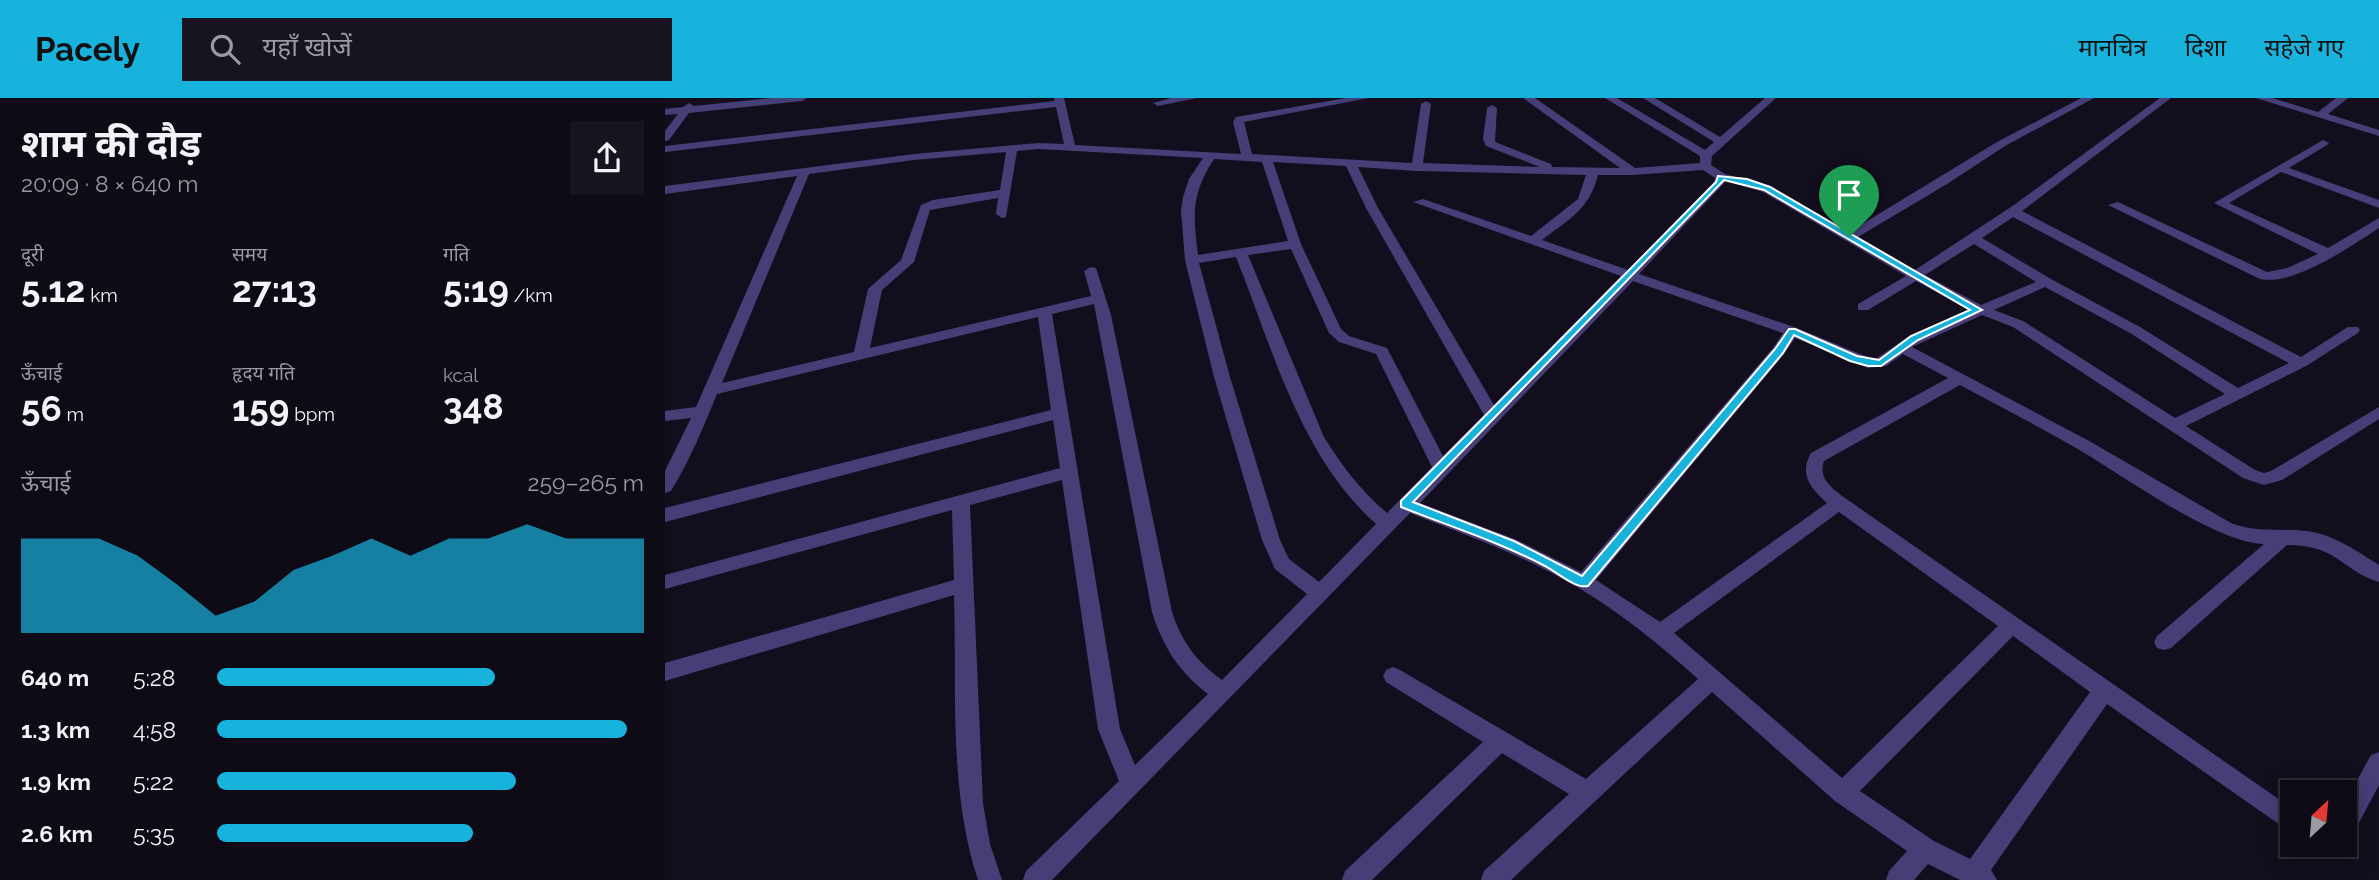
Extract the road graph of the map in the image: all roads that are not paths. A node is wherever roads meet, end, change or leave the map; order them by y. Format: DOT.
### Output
graph roads {
  1 [pos="696,98"];
  2 [pos="803,98"];
  3 [pos="1192,98"];
  4 [pos="1364,98"];
  5 [pos="1528,98"];
  6 [pos="1610,98"];
  7 [pos="1648,98"];
  8 [pos="1771,98"];
  9 [pos="2089,98"];
  10 [pos="2166,98"];
  11 [pos="2261,98"];
  12 [pos="2343,98"];
  13 [pos="1059,101"];
  14 [pos="1158,103"];
  15 [pos="1426,104"];
  16 [pos="1492,108"];
  17 [pos="687,110"];
  18 [pos="665,112"];
  19 [pos="2319,116"];
  20 [pos="2379,133"];
  21 [pos="665,138"];
  22 [pos="1721,142"];
  23 [pos="2323,144"];
  24 [pos="1070,146"];
  25 [pos="1012,148"];
  26 [pos="665,149"];
  27 [pos="1210,156"];
  28 [pos="1248,159"];
  29 [pos="1267,160"];
  30 [pos="1705,161"];
  31 [pos="1351,165"];
  32 [pos="1417,168"];
  33 [pos="2283,169"];
  34 [pos="805,170"];
  35 [pos="1561,170"];
  36 [pos="1593,171"];
  37 [pos="1633,172"];
  38 [pos="1721,177"];
  39 [pos="665,190"];
  40 [pos="1005,193"];
  41 [pos="1419,202"];
  42 [pos="2379,204"];
  43 [pos="2114,205"];
  44 [pos="2012,211"];
  45 [pos="1002,214"];
  46 [pos="2379,222"];
  47 [pos="1849,237"];
  48 [pos="1973,238"];
  49 [pos="1533,241"];
  50 [pos="1295,244"];
  51 [pos="1241,253"];
  52 [pos="2326,253"];
  53 [pos="1192,260"];
  54 [pos="1091,271"];
  55 [pos="1630,274"];
  56 [pos="1916,277"];
  57 [pos="2046,282"];
  58 [pos="1100,298"];
  59 [pos="1863,307"];
  60 [pos="1977,310"];
  61 [pos="1044,311"];
  62 [pos="2353,330"];
  63 [pos="1792,331"];
  64 [pos="1902,347"];
  65 [pos="861,355"];
  66 [pos="2301,363"];
  67 [pos="1960,379"];
  68 [pos="712,390"];
  69 [pos="2238,395"];
  70 [pos="704,411"];
  71 [pos="2379,412"];
  72 [pos="1060,414"];
  73 [pos="1492,415"];
  74 [pos="665,416"];
  75 [pos="2172,426"];
  76 [pos="1441,468"];
  77 [pos="1069,472"];
  78 [pos="665,487"];
  79 [pos="961,501"];
  80 [pos="1839,503"];
  81 [pos="1405,504"];
  82 [pos="665,515"];
  83 [pos="1386,523"];
  84 [pos="2285,536"];
  85 [pos="2379,575"];
  86 [pos="665,582"];
  87 [pos="1584,582"];
  88 [pos="965,584"];
  89 [pos="1319,593"];
  90 [pos="2011,625"];
  91 [pos="1660,634"];
  92 [pos="2164,642"];
  93 [pos="665,671"];
  94 [pos="1393,676"];
  95 [pos="1712,679"];
  96 [pos="2104,690"];
  97 [pos="1223,693"];
  98 [pos="1500,740"];
  99 [pos="2379,762"];
  100 [pos="1132,783"];
  101 [pos="1588,793"];
  102 [pos="1843,793"];
  103 [pos="2357,803"];
  104 [pos="2280,813"];
  105 [pos="1925,849"];
  106 [pos="1979,877"];
  107 [pos="989,880"];
  108 [pos="1035,880"];
  109 [pos="1354,880"];
  110 [pos="1493,880"];
  111 [pos="1898,880"];
  1 -- 17 [label="street"];
  2 -- 17 [label="street"];
  3 -- 14 [label="street"];
  4 -- 28 [label="street"];
  5 -- 37 [label="street"];
  6 -- 30 [label="street"];
  7 -- 22 [label="street"];
  8 -- 22 [label="street"];
  9 -- 47 [label="street"];
  10 -- 44 [label="street"];
  11 -- 19 [label="street"];
  12 -- 19 [label="street"];
  13 -- 24 [label="street"];
  13 -- 26 [label="street"];
  15 -- 32 [label="street"];
  16 -- 35 [label="street"];
  17 -- 18 [label="street"];
  17 -- 21 [label="street"];
  19 -- 20 [label="street"];
  22 -- 30 [label="street"];
  23 -- 33 [label="street"];
  24 -- 25 [label="street"];
  24 -- 27 [label="street"];
  25 -- 34 [label="street"];
  25 -- 40 [label="street"];
  27 -- 28 [label="street"];
  27 -- 53 [label="street"];
  28 -- 29 [label="street"];
  29 -- 31 [label="street"];
  29 -- 50 [label="street"];
  30 -- 37 [label="street"];
  30 -- 38 [label="street"];
  31 -- 32 [label="street"];
  31 -- 73 [label="street"];
  32 -- 35 [label="street"];
  33 -- 42 [label="street"];
  33 -- 52 [label="street"];
  34 -- 39 [label="street"];
  34 -- 68 [label="street"];
  35 -- 36 [label="street"];
  36 -- 37 [label="street"];
  36 -- 49 [label="street"];
  38 -- 47 [label="street"];
  38 -- 55 [label="street"];
  40 -- 45 [label="street"];
  40 -- 65 [label="street"];
  41 -- 49 [label="street"];
  43 -- 52 [label="street"];
  44 -- 48 [label="street"];
  44 -- 66 [label="street"];
  46 -- 52 [label="street"];
  47 -- 56 [label="street"];
  48 -- 56 [label="street"];
  48 -- 57 [label="street"];
  49 -- 55 [label="street"];
  50 -- 51 [label="street"];
  50 -- 76 [label="street"];
  51 -- 53 [label="street"];
  51 -- 83 [label="street"];
  53 -- 89 [label="street"];
  54 -- 58 [label="street"];
  55 -- 63 [label="street"];
  55 -- 73 [label="street"];
  56 -- 59 [label="street"];
  56 -- 60 [label="street"];
  57 -- 60 [label="street"];
  57 -- 69 [label="street"];
  58 -- 61 [label="street"];
  58 -- 97 [label="street"];
  60 -- 64 [label="street"];
  60 -- 75 [label="street"];
  61 -- 65 [label="street"];
  61 -- 72 [label="street"];
  62 -- 66 [label="street"];
  63 -- 64 [label="street"];
  63 -- 87 [label="street"];
  64 -- 67 [label="street"];
  65 -- 68 [label="street"];
  66 -- 69 [label="street"];
  67 -- 80 [label="street"];
  67 -- 84 [label="street"];
  68 -- 70 [label="street"];
  69 -- 75 [label="street"];
  70 -- 74 [label="street"];
  70 -- 78 [label="street"];
  71 -- 75 [label="street"];
  72 -- 77 [label="street"];
  72 -- 82 [label="street"];
  73 -- 76 [label="street"];
  76 -- 81 [label="street"];
  77 -- 79 [label="street"];
  77 -- 100 [label="street"];
  79 -- 86 [label="street"];
  79 -- 88 [label="street"];
  80 -- 90 [label="street"];
  80 -- 91 [label="street"];
  81 -- 83 [label="street"];
  81 -- 87 [label="street"];
  83 -- 89 [label="street"];
  84 -- 85 [label="street"];
  84 -- 92 [label="street"];
  87 -- 91 [label="street"];
  88 -- 93 [label="street"];
  88 -- 107 [label="street"];
  89 -- 97 [label="street"];
  90 -- 96 [label="street"];
  90 -- 102 [label="street"];
  91 -- 95 [label="street"];
  94 -- 98 [label="street"];
  95 -- 101 [label="street"];
  95 -- 102 [label="street"];
  96 -- 104 [label="street"];
  96 -- 106 [label="street"];
  97 -- 100 [label="street"];
  98 -- 101 [label="street"];
  98 -- 109 [label="street"];
  99 -- 103 [label="street"];
  100 -- 108 [label="street"];
  101 -- 110 [label="street"];
  102 -- 105 [label="street"];
  105 -- 106 [label="street"];
  105 -- 111 [label="street"];
}
